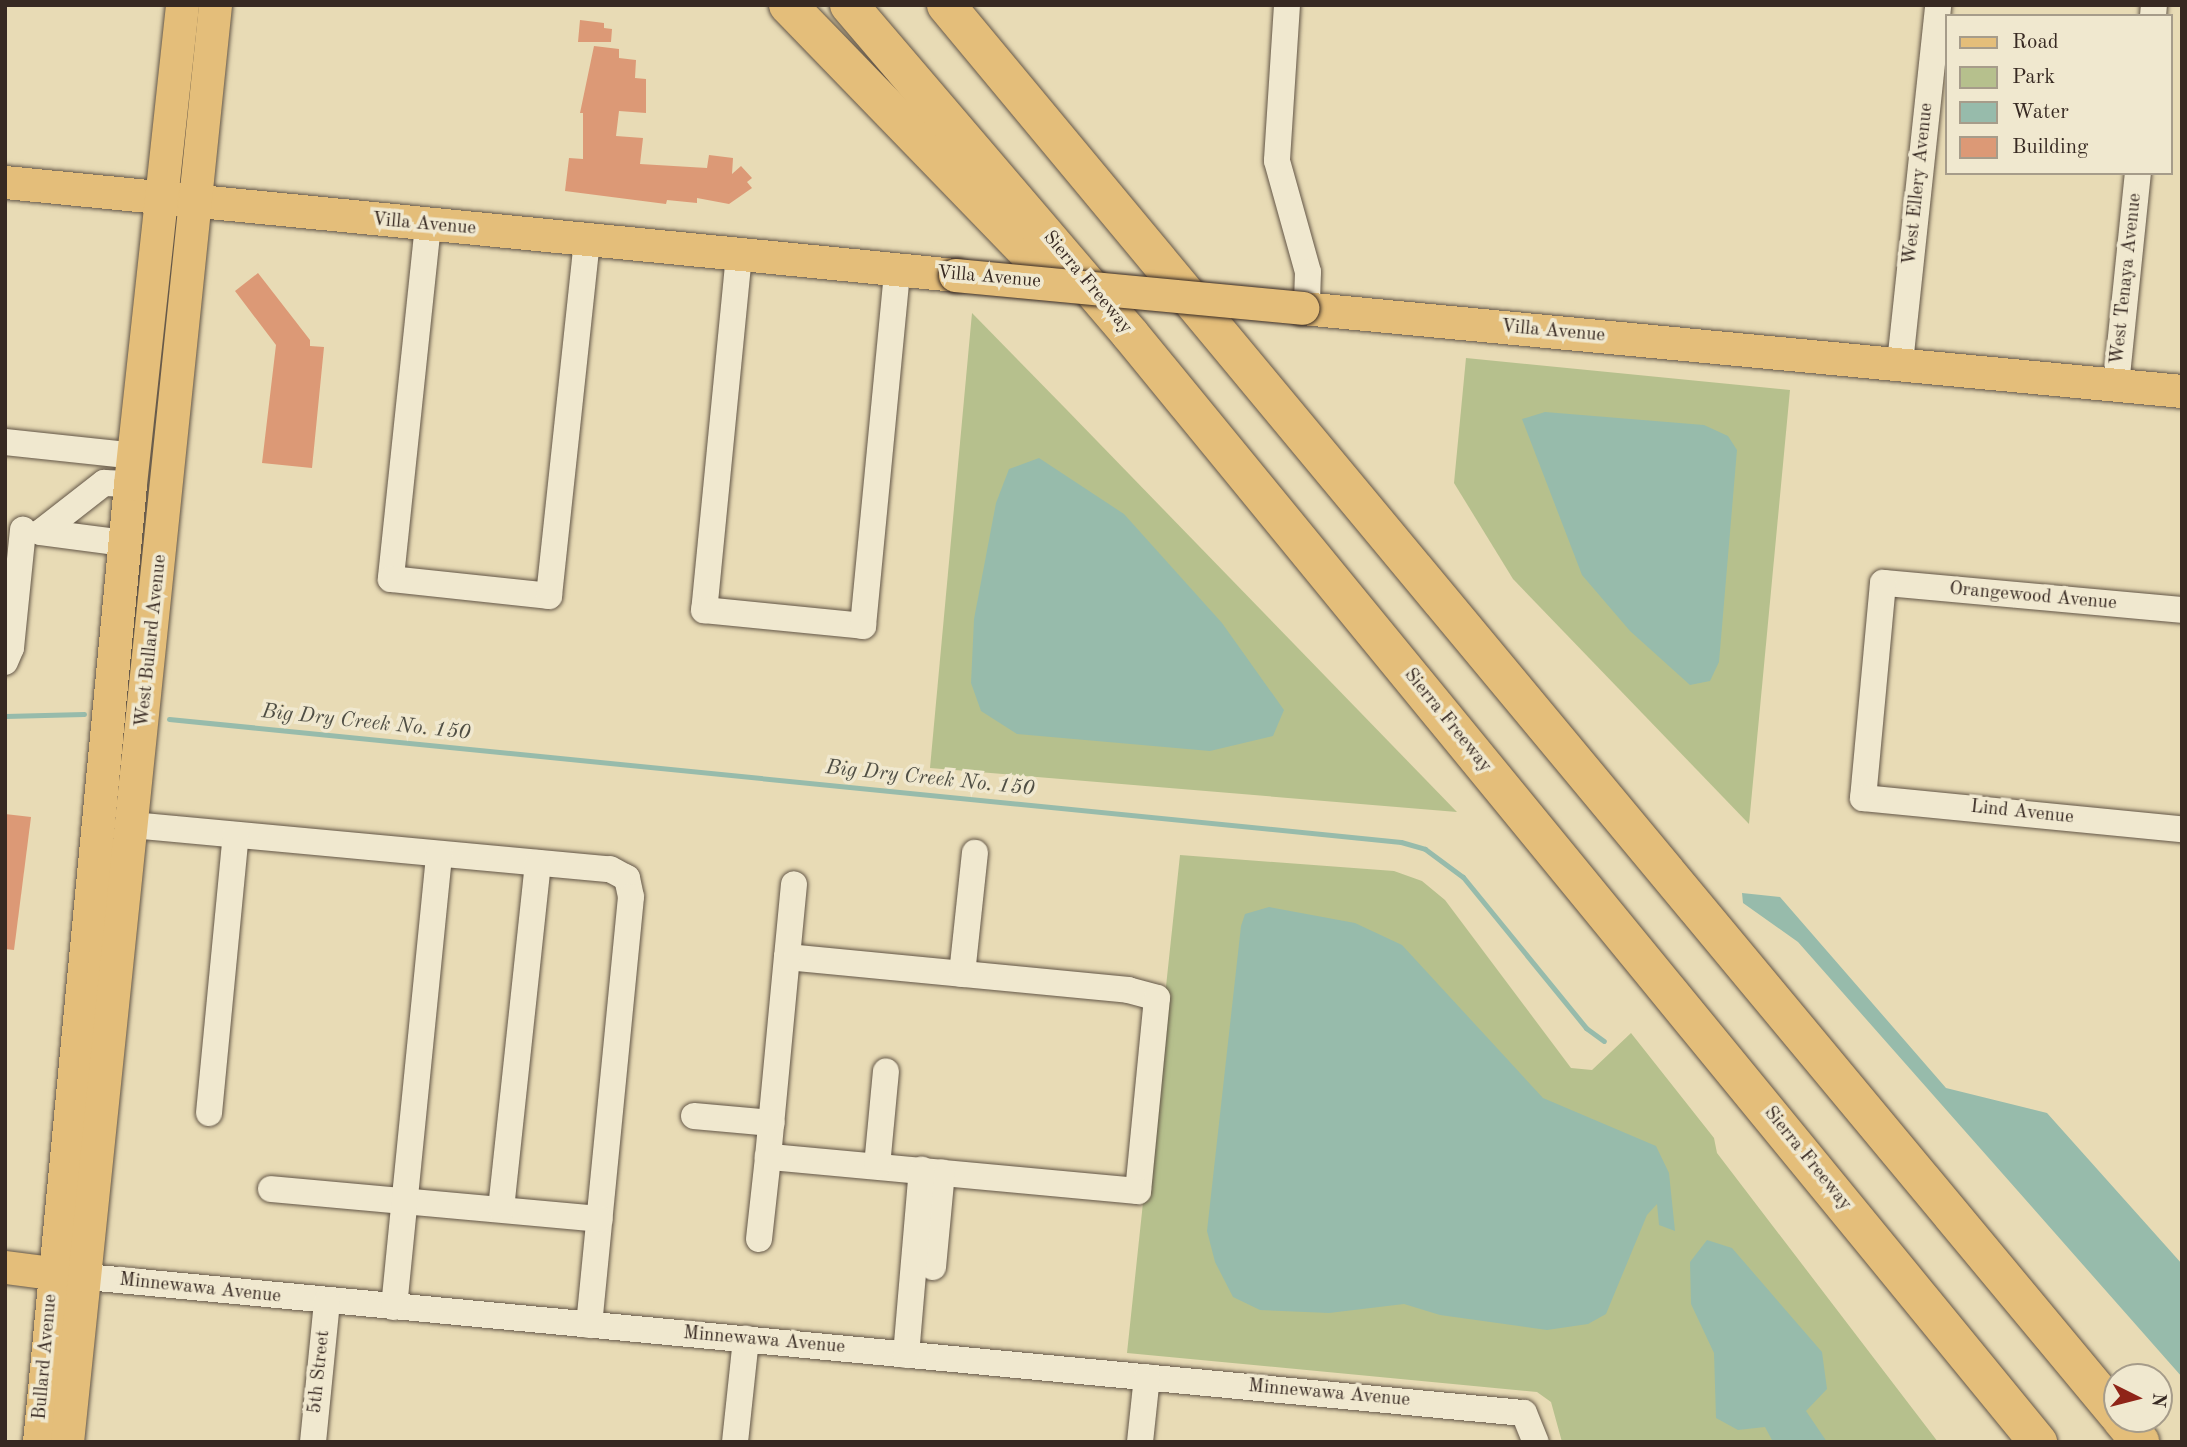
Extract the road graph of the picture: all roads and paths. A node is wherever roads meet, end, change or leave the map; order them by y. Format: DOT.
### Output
graph roads {
  1 [pos="182,5"];
  2 [pos="215,5"];
  3 [pos="788,5"];
  4 [pos="849,5"];
  5 [pos="946,5"];
  6 [pos="970,5"];
  7 [pos="1287,5"];
  8 [pos="1938,5"];
  9 [pos="1043,119"];
  10 [pos="2137,175"];
  11 [pos="5,182"];
  12 [pos="163,200"];
  13 [pos="196,204"];
  14 [pos="428,226"];
  15 [pos="587,240"];
  16 [pos="739,256"];
  17 [pos="897,270"];
  18 [pos="1304,309"];
  19 [pos="1900,363"];
  20 [pos="2116,385"];
  21 [pos="2182,391"];
  22 [pos="5,442"];
  23 [pos="133,470"];
  24 [pos="1253,485"];
  25 [pos="23,530"];
  26 [pos="124,543"];
  27 [pos="2182,610"];
  28 [pos="117,650"];
  29 [pos="5,662"];
  30 [pos="1863,798"];
  31 [pos="132,825"];
  32 [pos="2182,829"];
  33 [pos="236,835"];
  34 [pos="975,853"];
  35 [pos="439,854"];
  36 [pos="538,863"];
  37 [pos="794,884"];
  38 [pos="788,957"];
  39 [pos="962,974"];
  40 [pos="81,997"];
  41 [pos="886,1071"];
  42 [pos="209,1113"];
  43 [pos="694,1116"];
  44 [pos="772,1123"];
  45 [pos="768,1157"];
  46 [pos="99,1158"];
  47 [pos="877,1166"];
  48 [pos="932,1171"];
  49 [pos="271,1189"];
  50 [pos="405,1201"];
  51 [pos="501,1209"];
  52 [pos="600,1219"];
  53 [pos="759,1239"];
  54 [pos="5,1267"];
  55 [pos="53,1273"];
  56 [pos="87,1277"];
  57 [pos="327,1302"];
  58 [pos="394,1307"];
  59 [pos="589,1325"];
  60 [pos="746,1339"];
  61 [pos="915,1355"];
  62 [pos="1147,1377"];
  63 [pos="2103,1397"];
  64 [pos="38,1442"];
  65 [pos="66,1442"];
  66 [pos="313,1442"];
  67 [pos="735,1442"];
  68 [pos="1140,1442"];
  69 [pos="1536,1442"];
  70 [pos="2038,1442"];
  1 -- 12 [label="main road, West Bullard Avenue"];
  2 -- 13 [label="main road, West Bullard Avenue"];
  3 -- 24 [label="highway"];
  4 -- 24 [label="highway, Sierra Freeway"];
  5 -- 9 [label="highway"];
  6 -- 9 [label="highway"];
  7 -- 18 [label="street"];
  8 -- 19 [label="street, West Ellery Avenue"];
  9 -- 63 [label="highway"];
  10 -- 20 [label="street, West Tenaya Avenue"];
  11 -- 12 [label="main road, Villa Avenue"];
  12 -- 13 [label="main road, Villa Avenue"];
  12 -- 23 [label="main road, West Bullard Avenue"];
  13 -- 14 [label="main road, Villa Avenue"];
  13 -- 31 [label="main road, West Bullard Avenue"];
  14 -- 15 [label="main road, Villa Avenue"];
  14 -- 15 [label="street"];
  15 -- 16 [label="main road, Villa Avenue"];
  16 -- 17 [label="main road, Villa Avenue"];
  16 -- 17 [label="street"];
  17 -- 18 [label="main road, Villa Avenue, bridge"];
  18 -- 19 [label="main road, Villa Avenue"];
  19 -- 20 [label="main road, Villa Avenue"];
  20 -- 21 [label="main road, Villa Avenue"];
  22 -- 23 [label="street"];
  23 -- 25 [label="street"];
  23 -- 26 [label="main road, West Bullard Avenue"];
  24 -- 70 [label="highway, Sierra Freeway"];
  25 -- 26 [label="street"];
  25 -- 29 [label="street"];
  26 -- 28 [label="main road, West Bullard Avenue"];
  27 -- 30 [label="street, Orangewood Avenue"];
  28 -- 31 [label="main road"];
  28 -- 40 [label="main road, West Bullard Avenue"];
  30 -- 32 [label="street, Lind Avenue"];
  31 -- 33 [label="street"];
  31 -- 46 [label="main road, West Bullard Avenue"];
  33 -- 35 [label="street"];
  33 -- 42 [label="street"];
  34 -- 39 [label="street"];
  35 -- 36 [label="street"];
  35 -- 50 [label="street"];
  36 -- 51 [label="street"];
  36 -- 52 [label="street"];
  37 -- 38 [label="street"];
  38 -- 39 [label="street"];
  38 -- 44 [label="street"];
  39 -- 48 [label="street"];
  40 -- 46 [label="main road"];
  40 -- 55 [label="main road, West Bullard Avenue"];
  41 -- 47 [label="street"];
  43 -- 44 [label="street"];
  44 -- 45 [label="street"];
  45 -- 47 [label="street"];
  45 -- 53 [label="street"];
  46 -- 56 [label="main road, West Bullard Avenue"];
  47 -- 48 [label="street"];
  48 -- 61 [label="street"];
  49 -- 50 [label="street"];
  50 -- 51 [label="street"];
  50 -- 58 [label="street"];
  51 -- 52 [label="street"];
  52 -- 59 [label="street"];
  54 -- 55 [label="main road, Minnewawa Avenue"];
  55 -- 56 [label="main road, Minnewawa Avenue"];
  55 -- 64 [label="main road, Bullard Avenue"];
  56 -- 57 [label="street, Minnewawa Avenue"];
  56 -- 65 [label="main road, Bullard Avenue"];
  57 -- 58 [label="street, Minnewawa Avenue"];
  57 -- 66 [label="street, 5th Street"];
  58 -- 59 [label="street, Minnewawa Avenue"];
  59 -- 60 [label="street, Minnewawa Avenue"];
  60 -- 61 [label="street, Minnewawa Avenue"];
  60 -- 67 [label="street"];
  61 -- 62 [label="street, Minnewawa Avenue"];
  62 -- 68 [label="street"];
  62 -- 69 [label="street, Minnewawa Avenue"];
}
